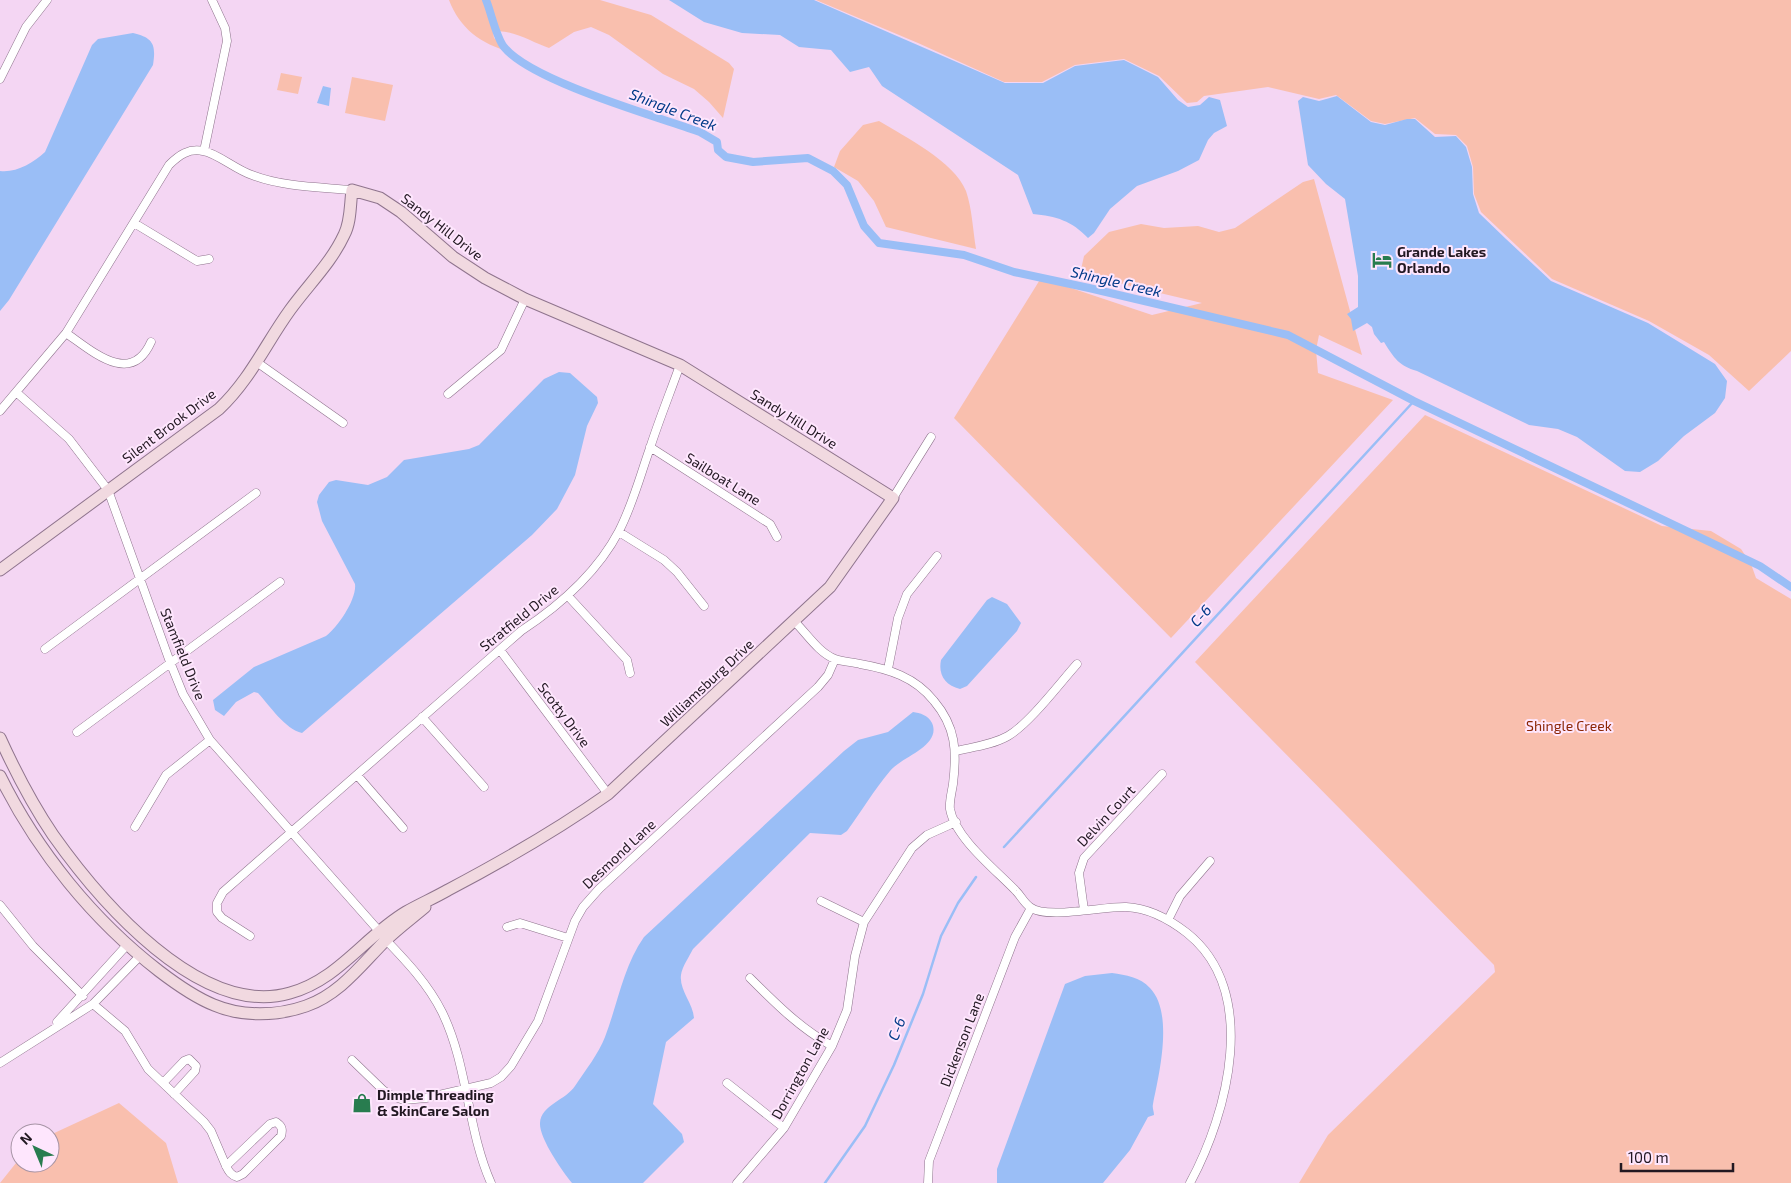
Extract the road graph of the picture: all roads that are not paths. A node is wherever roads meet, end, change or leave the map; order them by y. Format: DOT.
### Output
graph roads {
  1 [pos="47,0"];
  2 [pos="212,0"];
  3 [pos="0,79"];
  4 [pos="204,151"];
  5 [pos="352,190"];
  6 [pos="134,223"];
  7 [pos="209,259"];
  8 [pos="525,299"];
  9 [pos="66,333"];
  10 [pos="150,342"];
  11 [pos="258,363"];
  12 [pos="680,365"];
  13 [pos="16,392"];
  14 [pos="448,394"];
  15 [pos="0,411"];
  16 [pos="343,423"];
  17 [pos="931,437"];
  18 [pos="650,447"];
  19 [pos="108,490"];
  20 [pos="256,492"];
  21 [pos="892,498"];
  22 [pos="619,532"];
  23 [pos="777,537"];
  24 [pos="936,556"];
  25 [pos="0,570"];
  26 [pos="140,577"];
  27 [pos="280,582"];
  28 [pos="568,596"];
  29 [pos="704,606"];
  30 [pos="795,622"];
  31 [pos="45,649"];
  32 [pos="500,650"];
  33 [pos="835,659"];
  34 [pos="170,662"];
  35 [pos="1077,664"];
  36 [pos="888,669"];
  37 [pos="630,673"];
  38 [pos="422,717"];
  39 [pos="77,732"];
  40 [pos="0,738"];
  41 [pos="210,740"];
  42 [pos="956,751"];
  43 [pos="1162,774"];
  44 [pos="357,775"];
  45 [pos="0,776"];
  46 [pos="484,787"];
  47 [pos="608,794"];
  48 [pos="956,822"];
  49 [pos="134,827"];
  50 [pos="402,828"];
  51 [pos="292,832"];
  52 [pos="1210,861"];
  53 [pos="821,901"];
  54 [pos="0,905"];
  55 [pos="1031,908"];
  56 [pos="1084,910"];
  57 [pos="1169,918"];
  58 [pos="864,922"];
  59 [pos="507,927"];
  60 [pos="250,936"];
  61 [pos="382,936"];
  62 [pos="568,938"];
  63 [pos="127,945"];
  64 [pos="140,956"];
  65 [pos="750,978"];
  66 [pos="83,996"];
  67 [pos="93,1004"];
  68 [pos="49,1031"];
  69 [pos="832,1046"];
  70 [pos="352,1060"];
  71 [pos="0,1063"];
  72 [pos="163,1083"];
  73 [pos="727,1084"];
  74 [pos="464,1089"];
  75 [pos="174,1094"];
  76 [pos="784,1128"];
  77 [pos="226,1166"];
  78 [pos="491,1183"];
  79 [pos="737,1183"];
  80 [pos="928,1183"];
  81 [pos="1190,1183"];
  1 -- 3 [label="street"];
  2 -- 4 [label="street"];
  4 -- 5 [label="street, Sandy Hill Drive"];
  4 -- 6 [label="street"];
  5 -- 8 [label="street, Sandy Hill Drive"];
  5 -- 11 [label="street, Silent Brook Drive"];
  6 -- 7 [label="street"];
  6 -- 9 [label="street"];
  8 -- 12 [label="street, Sandy Hill Drive"];
  8 -- 14 [label="street"];
  9 -- 10 [label="street"];
  9 -- 13 [label="street"];
  11 -- 16 [label="street"];
  11 -- 19 [label="street, Silent Brook Drive"];
  12 -- 18 [label="street, Stratfield Drive"];
  12 -- 21 [label="street, Sandy Hill Drive"];
  13 -- 15 [label="street"];
  13 -- 19 [label="street, Stamfield Drive"];
  17 -- 21 [label="street, Williamsburg Drive"];
  18 -- 22 [label="street, Stratfield Drive"];
  18 -- 23 [label="street, Sailboat Lane"];
  19 -- 25 [label="street, Silent Brook Drive"];
  19 -- 26 [label="street, Stamfield Drive"];
  20 -- 26 [label="street"];
  21 -- 30 [label="street, Williamsburg Drive"];
  22 -- 28 [label="street, Stratfield Drive"];
  22 -- 29 [label="street"];
  24 -- 36 [label="street"];
  26 -- 31 [label="street"];
  26 -- 34 [label="street, Stamfield Drive"];
  27 -- 34 [label="street"];
  28 -- 32 [label="street, Stratfield Drive"];
  28 -- 37 [label="street"];
  30 -- 33 [label="street"];
  30 -- 47 [label="street, Williamsburg Drive"];
  32 -- 38 [label="street, Stratfield Drive"];
  32 -- 47 [label="street, Scotty Drive"];
  33 -- 36 [label="street"];
  33 -- 62 [label="street, Desmond Lane"];
  34 -- 39 [label="street"];
  34 -- 41 [label="street, Stamfield Drive"];
  35 -- 42 [label="street"];
  36 -- 42 [label="street"];
  38 -- 44 [label="street, Stratfield Drive"];
  38 -- 46 [label="street"];
  40 -- 61 [label="street"];
  41 -- 49 [label="street"];
  41 -- 51 [label="street, Stamfield Drive"];
  42 -- 48 [label="street"];
  43 -- 56 [label="street, Delvin Court"];
  44 -- 50 [label="street"];
  44 -- 51 [label="street, Stratfield Drive"];
  45 -- 63 [label="street"];
  47 -- 61 [label="street, Williamsburg Drive"];
  48 -- 55 [label="street"];
  48 -- 58 [label="street, Dorrington Lane"];
  51 -- 60 [label="street, Stratfield Drive"];
  51 -- 61 [label="street, Stamfield Drive"];
  52 -- 57 [label="street"];
  53 -- 58 [label="street"];
  54 -- 66 [label="street"];
  55 -- 56 [label="street"];
  55 -- 80 [label="street, Dickenson Lane"];
  56 -- 57 [label="street"];
  57 -- 81 [label="street"];
  58 -- 69 [label="street, Dorrington Lane"];
  59 -- 62 [label="street"];
  61 -- 64 [label="street"];
  61 -- 74 [label="street, Stamfield Drive"];
  62 -- 74 [label="street, Desmond Lane"];
  63 -- 64 [label="street"];
  63 -- 66 [label="street"];
  64 -- 67 [label="street"];
  65 -- 69 [label="street"];
  66 -- 68 [label="street"];
  67 -- 68 [label="street"];
  67 -- 72 [label="street"];
  68 -- 71 [label="street"];
  69 -- 76 [label="street, Dorrington Lane"];
  70 -- 74 [label="street, Desmond Lane"];
  72 -- 75 [label="street"];
  72 -- 75 [label="street"];
  73 -- 76 [label="street"];
  74 -- 78 [label="street, Stamfield Drive"];
  75 -- 77 [label="street"];
  76 -- 79 [label="street, Dorrington Lane"];
  77 -- 77 [label="street"];
}
